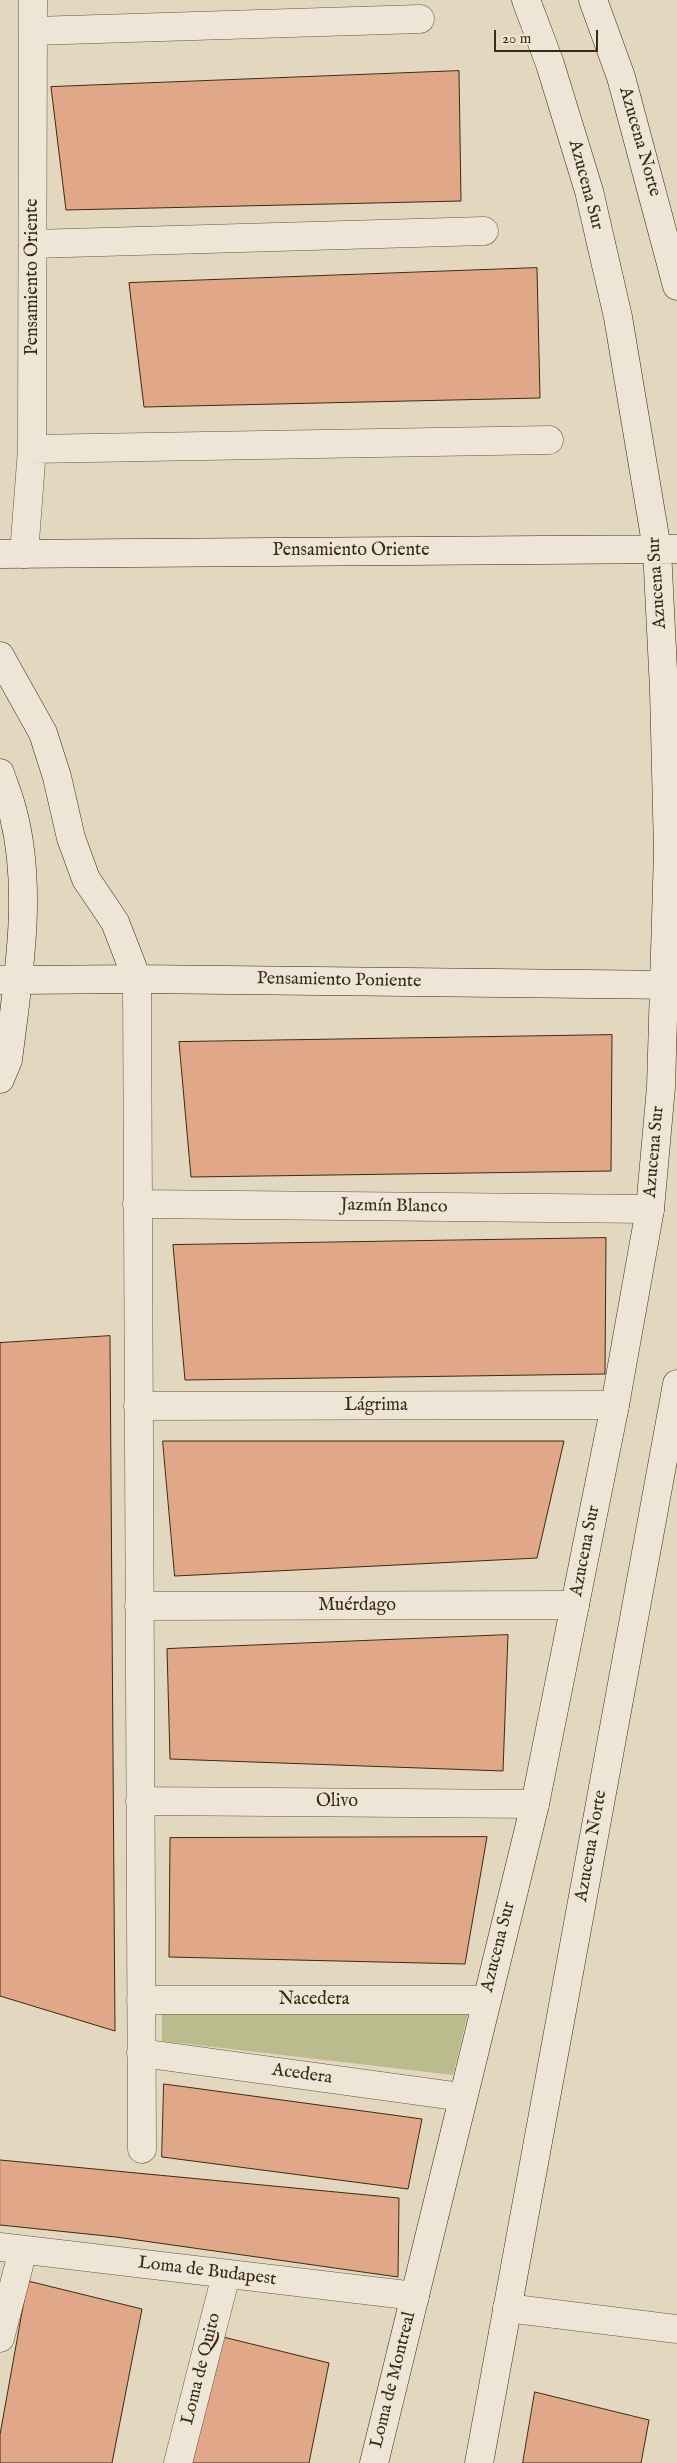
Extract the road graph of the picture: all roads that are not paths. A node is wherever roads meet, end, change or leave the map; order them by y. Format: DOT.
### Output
graph roads {
  1 [pos="33,0"];
  2 [pos="526,0"];
  3 [pos="593,0"];
  4 [pos="420,20"];
  5 [pos="34,31"];
  6 [pos="484,231"];
  7 [pos="33,244"];
  8 [pos="677,286"];
  9 [pos="549,440"];
  10 [pos="32,450"];
  11 [pos="667,549"];
  12 [pos="12,554"];
  13 [pos="0,656"];
  14 [pos="0,773"];
  15 [pos="137,979"];
  16 [pos="9,980"];
  17 [pos="671,985"];
  18 [pos="0,1079"];
  19 [pos="137,1204"];
  20 [pos="650,1209"];
  21 [pos="677,1384"];
  22 [pos="615,1405"];
  23 [pos="138,1406"];
  24 [pos="575,1605"];
  25 [pos="139,1606"];
  26 [pos="140,1801"];
  27 [pos="535,1804"];
  28 [pos="141,2000"];
  29 [pos="486,2000"];
  30 [pos="141,2053"];
  31 [pos="462,2097"];
  32 [pos="142,2149"];
  33 [pos="11,2248"];
  34 [pos="226,2275"];
  35 [pos="415,2296"];
  36 [pos="507,2308"];
  37 [pos="677,2329"];
  38 [pos="0,2338"];
  39 [pos="178,2463"];
  40 [pos="374,2463"];
  41 [pos="479,2463"];
  1 -- 5 [label="street, Pensamiento Oriente"];
  2 -- 11 [label="street, Azucena Sur"];
  3 -- 8 [label="street, Azucena Norte"];
  4 -- 5 [label="street"];
  5 -- 7 [label="street, Pensamiento Oriente"];
  6 -- 7 [label="street"];
  7 -- 10 [label="street, Pensamiento Oriente"];
  9 -- 10 [label="street"];
  10 -- 12 [label="street, Pensamiento Oriente"];
  11 -- 12 [label="street, Pensamiento Oriente"];
  11 -- 17 [label="street, Azucena Sur"];
  13 -- 15 [label="street"];
  14 -- 16 [label="street"];
  15 -- 16 [label="street, Pensamiento Poniente"];
  15 -- 17 [label="street, Pensamiento Poniente"];
  15 -- 19 [label="street"];
  16 -- 18 [label="street"];
  17 -- 20 [label="street, Azucena Sur"];
  19 -- 20 [label="street, Jazmín Blanco"];
  19 -- 23 [label="street"];
  20 -- 22 [label="street, Azucena Sur"];
  21 -- 36 [label="street, Azucena Norte"];
  22 -- 23 [label="street, Lágrima"];
  22 -- 24 [label="street, Azucena Sur"];
  23 -- 25 [label="street"];
  24 -- 25 [label="street, Muérdago"];
  24 -- 27 [label="street, Azucena Sur"];
  25 -- 26 [label="street"];
  26 -- 27 [label="street, Olivo"];
  26 -- 28 [label="street"];
  27 -- 29 [label="street, Azucena Sur"];
  28 -- 29 [label="street, Nacedera"];
  28 -- 30 [label="street"];
  29 -- 31 [label="street, Azucena Sur"];
  30 -- 31 [label="street, Acedera"];
  30 -- 32 [label="street"];
  31 -- 35 [label="street, Azucena Sur"];
  33 -- 34 [label="street, Loma de Budapest"];
  33 -- 38 [label="street"];
  34 -- 35 [label="street, Loma de Budapest"];
  34 -- 39 [label="street, Loma de Quito"];
  35 -- 40 [label="street, Loma de Montreal"];
  36 -- 37 [label="street"];
  36 -- 41 [label="street, Azucena Norte"];
}
